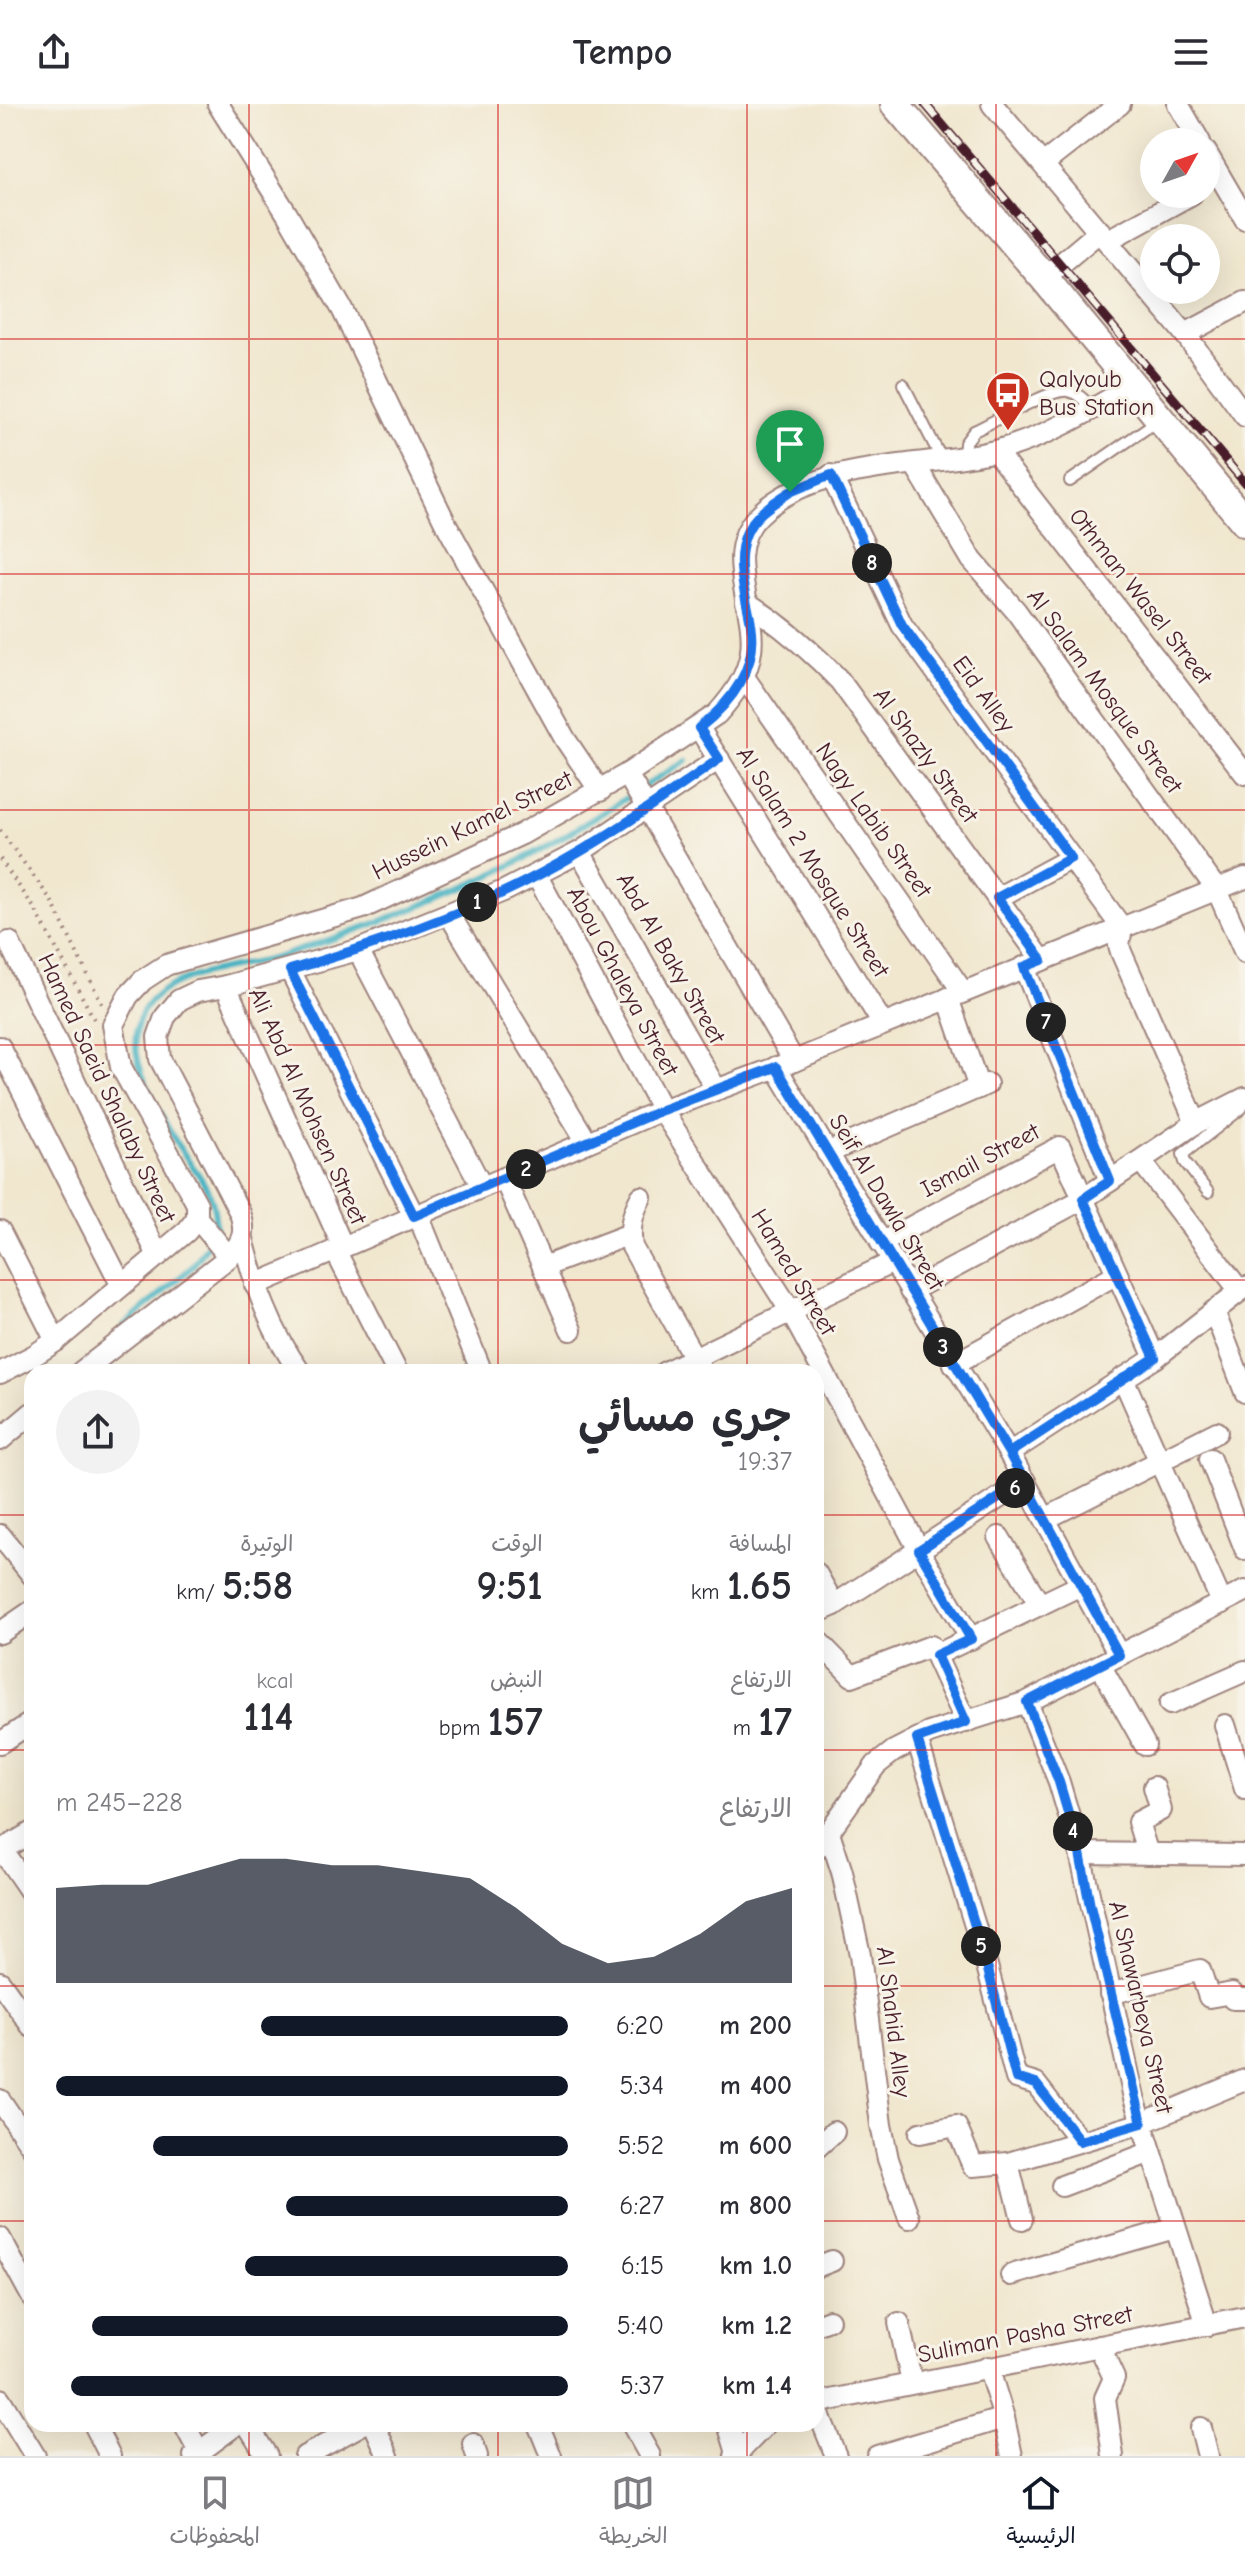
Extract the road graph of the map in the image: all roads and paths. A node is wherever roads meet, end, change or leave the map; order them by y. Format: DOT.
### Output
graph roads {
  1 [pos="218,104"];
  2 [pos="895,104"];
  3 [pos="992,104"];
  4 [pos="1120,104"];
  5 [pos="1178,104"];
  6 [pos="1192,128"];
  7 [pos="1043,164"];
  8 [pos="1220,189"];
  9 [pos="1162,208"];
  10 [pos="1245,219"];
  11 [pos="1104,235"];
  12 [pos="1044,278"];
  13 [pos="1245,302"];
  14 [pos="1185,334"];
  15 [pos="903,384"];
  16 [pos="1132,386"];
  17 [pos="1092,410"];
  18 [pos="1245,416"];
  19 [pos="1160,419"];
  20 [pos="995,451"];
  21 [pos="964,457"];
  22 [pos="942,460"];
  23 [pos="915,465"];
  24 [pos="831,475"];
  25 [pos="1070,481"];
  26 [pos="1245,522"];
  27 [pos="746,602"];
  28 [pos="744,677"];
  29 [pos="699,728"];
  30 [pos="719,759"];
  31 [pos="627,774"];
  32 [pos="1245,774"];
  33 [pos="600,791"];
  34 [pos="648,809"];
  35 [pos="0,830"];
  36 [pos="580,852"];
  37 [pos="1071,858"];
  38 [pos="0,859"];
  39 [pos="537,876"];
  40 [pos="1245,878"];
  41 [pos="1217,890"];
  42 [pos="997,898"];
  43 [pos="449,914"];
  44 [pos="1122,928"];
  45 [pos="9,942"];
  46 [pos="358,950"];
  47 [pos="1245,953"];
  48 [pos="1033,964"];
  49 [pos="290,970"];
  50 [pos="226,986"];
  51 [pos="955,995"];
  52 [pos="883,1024"];
  53 [pos="106,1027"];
  54 [pos="0,1047"];
  55 [pos="785,1064"];
  56 [pos="716,1089"];
  57 [pos="1244,1102"];
  58 [pos="662,1110"];
  59 [pos="1196,1123"];
  60 [pos="587,1142"];
  61 [pos="827,1153"];
  62 [pos="1141,1161"];
  63 [pos="504,1178"];
  64 [pos="1110,1181"];
  65 [pos="482,1187"];
  66 [pos="1208,1192"];
  67 [pos="641,1197"];
  68 [pos="1083,1199"];
  69 [pos="416,1216"];
  70 [pos="197,1218"];
  71 [pos="0,1231"];
  72 [pos="630,1234"];
  73 [pos="243,1239"];
  74 [pos="881,1243"];
  75 [pos="339,1249"];
  76 [pos="158,1256"];
  77 [pos="229,1257"];
  78 [pos="893,1262"];
  79 [pos="543,1267"];
  80 [pos="1117,1274"];
  81 [pos="121,1284"];
  82 [pos="255,1285"];
  83 [pos="1242,1289"];
  84 [pos="910,1291"];
  85 [pos="790,1310"];
  86 [pos="1214,1311"];
  87 [pos="571,1330"];
  88 [pos="56,1341"];
  89 [pos="1155,1358"];
  90 [pos="1240,1362"];
  91 [pos="106,1364"];
  92 [pos="295,1364"];
  93 [pos="393,1364"];
  94 [pos="479,1364"];
  95 [pos="697,1364"];
  96 [pos="700,1364"];
  97 [pos="819,1364"];
  98 [pos="954,1364"];
  99 [pos="0,1373"];
  100 [pos="824,1373"];
  101 [pos="1123,1378"];
  102 [pos="1245,1392"];
  103 [pos="24,1420"];
  104 [pos="1217,1432"];
  105 [pos="0,1440"];
  106 [pos="1009,1453"];
  107 [pos="1210,1459"];
  108 [pos="1160,1461"];
  109 [pos="1025,1481"];
  110 [pos="1045,1519"];
  111 [pos="0,1535"];
  112 [pos="999,1537"];
  113 [pos="1245,1549"];
  114 [pos="919,1550"];
  115 [pos="24,1565"];
  116 [pos="1081,1585"];
  117 [pos="1245,1591"];
  118 [pos="1222,1603"];
  119 [pos="1040,1605"];
  120 [pos="825,1609"];
  121 [pos="24,1616"];
  122 [pos="0,1633"];
  123 [pos="971,1639"];
  124 [pos="824,1647"];
  125 [pos="936,1655"];
  126 [pos="1119,1655"];
  127 [pos="1100,1665"];
  128 [pos="1245,1671"];
  129 [pos="1027,1702"];
  130 [pos="1170,1704"];
  131 [pos="966,1722"];
  132 [pos="1225,1725"];
  133 [pos="24,1727"];
  134 [pos="917,1739"];
  135 [pos="0,1743"];
  136 [pos="1145,1745"];
  137 [pos="1154,1787"];
  138 [pos="1245,1789"];
  139 [pos="824,1836"];
  140 [pos="24,1837"];
  141 [pos="824,1845"];
  142 [pos="1,1850"];
  143 [pos="1080,1853"];
  144 [pos="1148,1854"];
  145 [pos="1245,1855"];
  146 [pos="24,1883"];
  147 [pos="0,1982"];
  148 [pos="1110,1994"];
  149 [pos="1245,1999"];
  150 [pos="24,2016"];
  151 [pos="1245,2080"];
  152 [pos="0,2100"];
  153 [pos="1142,2123"];
  154 [pos="834,2132"];
  155 [pos="920,2133"];
  156 [pos="24,2135"];
  157 [pos="824,2141"];
  158 [pos="1080,2141"];
  159 [pos="1151,2152"];
  160 [pos="1008,2163"];
  161 [pos="1062,2186"];
  162 [pos="909,2218"];
  163 [pos="1022,2219"];
  164 [pos="1175,2228"];
  165 [pos="0,2238"];
  166 [pos="1011,2275"];
  167 [pos="24,2282"];
  168 [pos="1245,2317"];
  169 [pos="899,2323"];
  170 [pos="1207,2325"];
  171 [pos="1099,2346"];
  172 [pos="988,2367"];
  173 [pos="912,2383"];
  174 [pos="0,2399"];
  175 [pos="824,2403"];
  176 [pos="1004,2418"];
  177 [pos="824,2425"];
  178 [pos="1201,2428"];
  179 [pos="98,2432"];
  180 [pos="187,2432"];
  181 [pos="226,2432"];
  182 [pos="252,2432"];
  183 [pos="348,2432"];
  184 [pos="378,2432"];
  185 [pos="541,2432"];
  186 [pos="636,2432"];
  187 [pos="730,2432"];
  188 [pos="758,2432"];
  189 [pos="197,2454"];
  190 [pos="736,2454"];
  191 [pos="35,2456"];
  192 [pos="110,2456"];
  193 [pos="267,2456"];
  194 [pos="305,2456"];
  195 [pos="388,2456"];
  196 [pos="551,2456"];
  197 [pos="650,2456"];
  198 [pos="836,2456"];
  199 [pos="877,2456"];
  200 [pos="1012,2456"];
  201 [pos="1113,2456"];
  202 [pos="1208,2456"];
  1 -- 33 [label="street"];
  2 -- 12 [label="main road"];
  3 -- 7 [label="street"];
  4 -- 7 [label="street"];
  5 -- 6 [label="street"];
  7 -- 11 [label="street"];
  8 -- 10 [label="street"];
  9 -- 11 [label="street"];
  11 -- 12 [label="street"];
  11 -- 14 [label="street"];
  12 -- 16 [label="main road"];
  13 -- 14 [label="street"];
  14 -- 18 [label="street"];
  15 -- 22 [label="lane"];
  16 -- 17 [label="street, Hussein Kamel Street"];
  16 -- 19 [label="main road"];
  17 -- 20 [label="street, Hussein Kamel Street"];
  17 -- 21 [label="lane"];
  19 -- 25 [label="lane"];
  19 -- 26 [label="main road"];
  20 -- 21 [label="street, Hussein Kamel Street"];
  20 -- 32 [label="street, Othman Wasel Street"];
  21 -- 22 [label="street, Hussein Kamel Street"];
  22 -- 23 [label="street, Hussein Kamel Street"];
  23 -- 24 [label="street, Hussein Kamel Street"];
  23 -- 41 [label="street, Al Salam Mosque Street"];
  24 -- 27 [label="street, Hussein Kamel Street"];
  24 -- 37 [label="street, Eid Alley"];
  27 -- 28 [label="street, Hussein Kamel Street"];
  27 -- 42 [label="street, Al Shazly Street"];
  28 -- 29 [label="street, Hussein Kamel Street"];
  28 -- 51 [label="street, Nagy Labib Street"];
  29 -- 30 [label="street, Al Salam 2 Mosque Street"];
  29 -- 31 [label="street, Hussein Kamel Street"];
  30 -- 34 [label="street"];
  30 -- 52 [label="street, Al Salam 2 Mosque Street"];
  31 -- 33 [label="street, Hussein Kamel Street"];
  31 -- 34 [label="street, Seif Al Dawla Street"];
  33 -- 53 [label="street, Hussein Kamel Street"];
  34 -- 36 [label="street"];
  34 -- 55 [label="street, Seif Al Dawla Street"];
  35 -- 53 [label="path"];
  36 -- 39 [label="street"];
  36 -- 56 [label="street, Abd Al Baky Street"];
  37 -- 42 [label="street"];
  37 -- 44 [label="street, Eid Alley"];
  38 -- 53 [label="path"];
  39 -- 43 [label="street"];
  39 -- 58 [label="street, Abou Ghaleya Street"];
  40 -- 41 [label="street"];
  41 -- 44 [label="street"];
  41 -- 47 [label="street, Al Salam Mosque Street"];
  42 -- 48 [label="street, Al Shazly Street"];
  43 -- 46 [label="street"];
  43 -- 60 [label="street"];
  44 -- 48 [label="street"];
  44 -- 59 [label="street"];
  45 -- 76 [label="street, Hamed Saeid Shalaby Street"];
  46 -- 49 [label="street"];
  46 -- 65 [label="street"];
  48 -- 51 [label="street"];
  48 -- 64 [label="street, Al Shazly Street"];
  49 -- 50 [label="street"];
  49 -- 69 [label="street"];
  50 -- 73 [label="street"];
  50 -- 75 [label="street, Ali Abd Al Mohsen Street"];
  51 -- 52 [label="street"];
  51 -- 61 [label="street, Nagy Labib Street"];
  52 -- 55 [label="street"];
  53 -- 70 [label="street"];
  54 -- 81 [label="street"];
  55 -- 56 [label="street"];
  55 -- 61 [label="street, Seif Al Dawla Street"];
  56 -- 58 [label="street"];
  57 -- 59 [label="street"];
  57 -- 66 [label="lane"];
  58 -- 60 [label="street"];
  58 -- 85 [label="street, Hamed Street"];
  59 -- 62 [label="street"];
  60 -- 63 [label="street"];
  61 -- 74 [label="street, Seif Al Dawla Street"];
  62 -- 64 [label="street"];
  62 -- 83 [label="street"];
  63 -- 65 [label="street"];
  63 -- 79 [label="street"];
  64 -- 68 [label="street"];
  65 -- 69 [label="street"];
  67 -- 72 [label="street"];
  68 -- 74 [label="street, Ismail Street"];
  68 -- 80 [label="street"];
  68 -- 84 [label="street"];
  69 -- 75 [label="street"];
  69 -- 94 [label="street"];
  70 -- 76 [label="street"];
  70 -- 77 [label="street"];
  71 -- 88 [label="street"];
  72 -- 79 [label="street"];
  72 -- 95 [label="street"];
  73 -- 77 [label="street"];
  73 -- 82 [label="street"];
  74 -- 78 [label="street, Seif Al Dawla Street"];
  75 -- 82 [label="street"];
  75 -- 93 [label="street, Ali Abd Al Mohsen Street"];
  76 -- 81 [label="street"];
  77 -- 91 [label="street"];
  78 -- 84 [label="street, Seif Al Dawla Street"];
  78 -- 85 [label="street"];
  79 -- 87 [label="street"];
  80 -- 89 [label="street"];
  80 -- 98 [label="street"];
  81 -- 88 [label="street"];
  82 -- 92 [label="street"];
  83 -- 86 [label="street"];
  84 -- 98 [label="street, Seif Al Dawla Street"];
  85 -- 96 [label="street"];
  85 -- 97 [label="street, Hamed Street"];
  86 -- 89 [label="street"];
  86 -- 90 [label="street"];
  88 -- 99 [label="street"];
  89 -- 101 [label="street"];
  90 -- 102 [label="street"];
  98 -- 106 [label="street, Seif Al Dawla Street"];
  100 -- 114 [label="street, Hamed Street"];
  101 -- 106 [label="street"];
  101 -- 108 [label="street"];
  103 -- 105 [label="street"];
  104 -- 108 [label="street"];
  106 -- 109 [label="street, Seif Al Dawla Street"];
  107 -- 113 [label="street"];
  108 -- 110 [label="street"];
  108 -- 118 [label="street"];
  109 -- 110 [label="street, Seif Al Dawla Street"];
  109 -- 114 [label="street"];
  110 -- 116 [label="street, Seif Al Dawla Street"];
  111 -- 115 [label="street"];
  112 -- 119 [label="street"];
  114 -- 120 [label="street"];
  114 -- 123 [label="street, Hamed Street"];
  116 -- 119 [label="street"];
  116 -- 126 [label="street, Seif Al Dawla Street"];
  117 -- 118 [label="street"];
  118 -- 126 [label="street"];
  119 -- 123 [label="street"];
  121 -- 122 [label="street"];
  123 -- 125 [label="street"];
  124 -- 125 [label="street"];
  125 -- 131 [label="street"];
  126 -- 127 [label="street"];
  127 -- 129 [label="street"];
  127 -- 136 [label="street"];
  128 -- 130 [label="street"];
  129 -- 131 [label="street"];
  129 -- 143 [label="street, Al Shawarbeya Street"];
  131 -- 134 [label="street"];
  132 -- 138 [label="street"];
  133 -- 135 [label="street"];
  134 -- 139 [label="street"];
  134 -- 158 [label="street"];
  137 -- 144 [label="street"];
  140 -- 142 [label="street"];
  141 -- 162 [label="street, Al Shahid Alley"];
  142 -- 146 [label="street"];
  143 -- 144 [label="street"];
  143 -- 148 [label="street, Al Shawarbeya Street"];
  144 -- 145 [label="street"];
  147 -- 150 [label="street"];
  148 -- 149 [label="street"];
  148 -- 153 [label="street, Al Shawarbeya Street"];
  151 -- 153 [label="street"];
  152 -- 156 [label="street"];
  153 -- 158 [label="street"];
  153 -- 159 [label="street, Al Shawarbeya Street"];
  154 -- 157 [label="street"];
  155 -- 160 [label="street"];
  158 -- 160 [label="street"];
  159 -- 161 [label="street"];
  159 -- 164 [label="street, Al Shawarbeya Street"];
  160 -- 163 [label="street"];
  164 -- 166 [label="street"];
  164 -- 170 [label="street, Al Shawarbeya Street"];
  165 -- 167 [label="street"];
  168 -- 170 [label="street, Suliman Pasha Street"];
  169 -- 173 [label="street"];
  170 -- 171 [label="street, Suliman Pasha Street"];
  171 -- 172 [label="street, Suliman Pasha Street"];
  171 -- 201 [label="street"];
  172 -- 173 [label="street, Suliman Pasha Street"];
  172 -- 176 [label="street"];
  173 -- 175 [label="street, Suliman Pasha Street"];
  174 -- 191 [label="street"];
  176 -- 199 [label="street"];
  176 -- 200 [label="street"];
  177 -- 198 [label="street"];
  178 -- 202 [label="street"];
  179 -- 192 [label="street"];
  180 -- 189 [label="street"];
  181 -- 189 [label="street"];
  182 -- 193 [label="street"];
  183 -- 194 [label="street"];
  184 -- 195 [label="street"];
  185 -- 196 [label="street"];
  186 -- 197 [label="street"];
  187 -- 190 [label="street"];
  188 -- 190 [label="street"];
}
